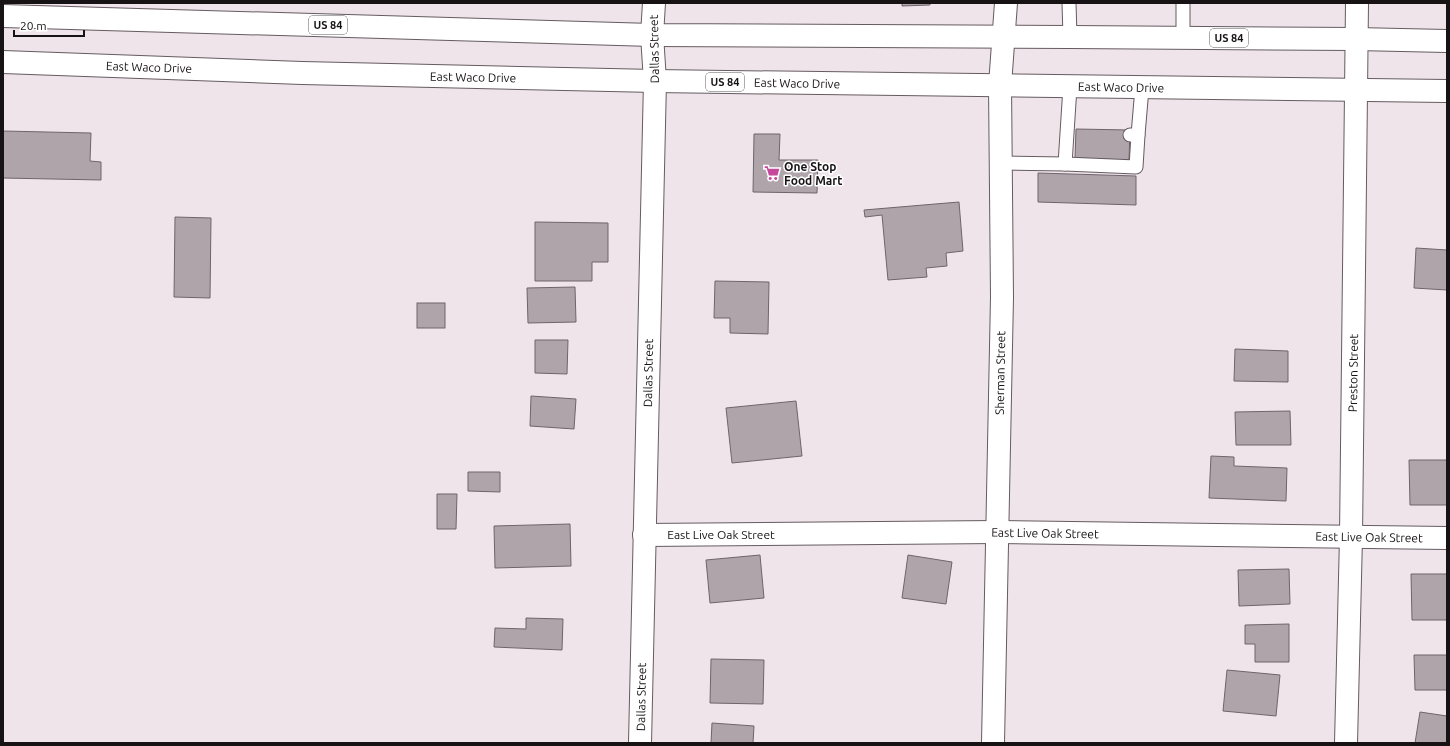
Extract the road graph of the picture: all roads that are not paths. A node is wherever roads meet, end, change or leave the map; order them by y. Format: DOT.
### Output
graph roads {
  1 [pos="654,3"];
  2 [pos="1006,3"];
  3 [pos="1069,3"];
  4 [pos="1183,3"];
  5 [pos="1357,3"];
  6 [pos="3,16"];
  7 [pos="652,35"];
  8 [pos="1004,36"];
  9 [pos="1070,37"];
  10 [pos="1183,38"];
  11 [pos="1356,39"];
  12 [pos="1447,41"];
  13 [pos="3,62"];
  14 [pos="655,81"];
  15 [pos="1000,85"];
  16 [pos="1070,87"];
  17 [pos="1142,88"];
  18 [pos="1356,90"];
  19 [pos="1447,91"];
  20 [pos="1002,163"];
  21 [pos="1065,164"];
  22 [pos="997,532"];
  23 [pos="644,535"];
  24 [pos="1351,537"];
  25 [pos="1447,538"];
  26 [pos="640,743"];
  27 [pos="993,743"];
  28 [pos="1346,743"];
  1 -- 7 [label="street, Dallas Street"];
  2 -- 8 [label="street, Sherman Street"];
  3 -- 9 [label="lane"];
  4 -- 10 [label="lane"];
  5 -- 11 [label="street, Preston Street"];
  6 -- 7 [label="street, US 84"];
  7 -- 8 [label="street, US 84"];
  7 -- 14 [label="street, Dallas Street"];
  8 -- 9 [label="street, US 84"];
  8 -- 15 [label="street, Sherman Street"];
  9 -- 10 [label="street, US 84"];
  10 -- 11 [label="street, US 84"];
  11 -- 12 [label="street, US 84"];
  11 -- 18 [label="street, Preston Street"];
  13 -- 14 [label="street, East Waco Drive / US 84"];
  14 -- 15 [label="street, East Waco Drive / US 84"];
  14 -- 23 [label="street, Dallas Street"];
  15 -- 16 [label="street, East Waco Drive / US 84"];
  15 -- 20 [label="street, Sherman Street"];
  16 -- 17 [label="street, East Waco Drive / US 84"];
  16 -- 21 [label="lane"];
  17 -- 18 [label="street, East Waco Drive / US 84"];
  17 -- 21 [label="lane"];
  18 -- 19 [label="street, East Waco Drive / US 84"];
  18 -- 24 [label="street, Preston Street"];
  20 -- 21 [label="lane"];
  20 -- 22 [label="street, Sherman Street"];
  22 -- 23 [label="street, East Live Oak Street"];
  22 -- 24 [label="street, East Live Oak Street"];
  22 -- 27 [label="street, Sherman Street"];
  23 -- 26 [label="street, Dallas Street"];
  24 -- 25 [label="street, East Live Oak Street"];
  24 -- 28 [label="street, Preston Street"];
}
